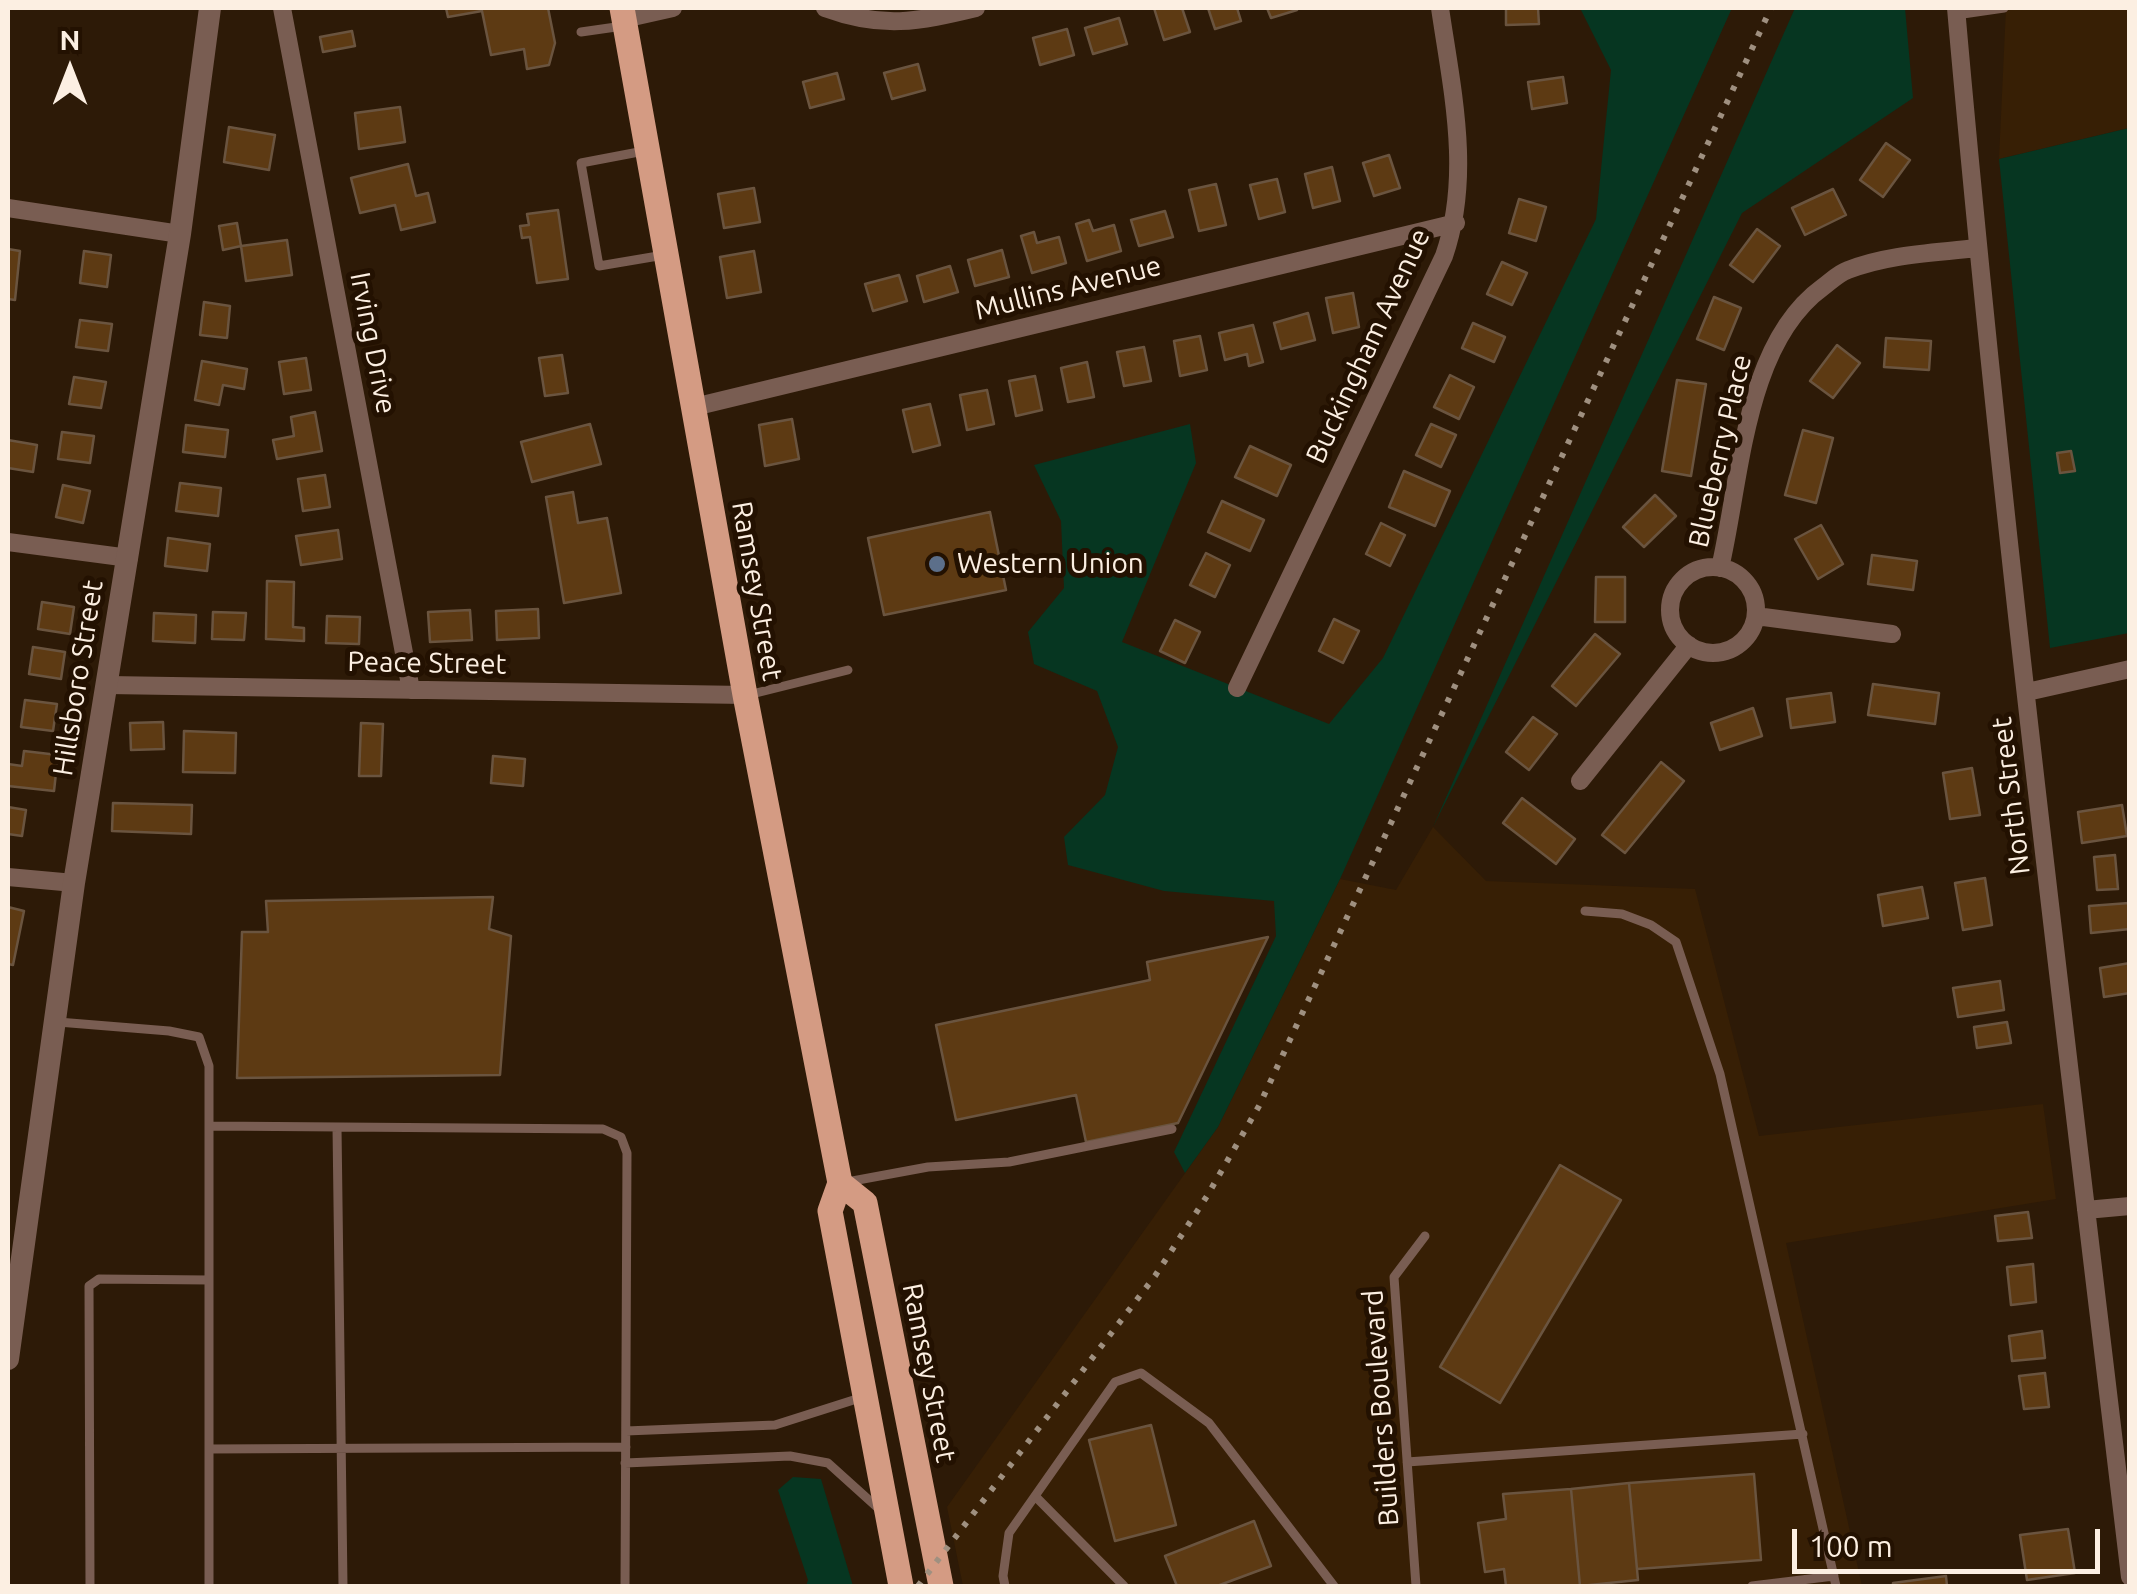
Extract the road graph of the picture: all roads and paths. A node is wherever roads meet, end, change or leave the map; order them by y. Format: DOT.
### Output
graph roads {
  1 [pos="210,8"];
  2 [pos="282,8"];
  3 [pos="673,8"];
  4 [pos="824,8"];
  5 [pos="976,8"];
  6 [pos="1440,8"];
  7 [pos="2004,8"];
  8 [pos="1956,11"];
  9 [pos="624,18"];
  10 [pos="581,32"];
  11 [pos="648,150"];
  12 [pos="8,208"];
  13 [pos="1456,223"];
  14 [pos="180,234"];
  15 [pos="1977,248"];
  16 [pos="667,255"];
  17 [pos="694,407"];
  18 [pos="8,542"];
  19 [pos="129,558"];
  20 [pos="1720,568"];
  21 [pos="1756,616"];
  22 [pos="1892,634"];
  23 [pos="1689,645"];
  24 [pos="2130,669"];
  25 [pos="848,670"];
  26 [pos="108,685"];
  27 [pos="1237,688"];
  28 [pos="411,690"];
  29 [pos="2027,692"];
  30 [pos="745,696"];
  31 [pos="1580,781"];
  32 [pos="8,878"];
  33 [pos="74,883"];
  34 [pos="1585,910"];
  35 [pos="55,1022"];
  36 [pos="210,1126"];
  37 [pos="336,1128"];
  38 [pos="1172,1130"];
  39 [pos="840,1184"];
  40 [pos="2130,1206"];
  41 [pos="2086,1210"];
  42 [pos="1425,1236"];
  43 [pos="210,1280"];
  44 [pos="8,1359"];
  45 [pos="866,1396"];
  46 [pos="626,1431"];
  47 [pos="1803,1434"];
  48 [pos="626,1447"];
  49 [pos="341,1448"];
  50 [pos="209,1449"];
  51 [pos="1407,1462"];
  52 [pos="626,1463"];
  53 [pos="1035,1496"];
  54 [pos="888,1516"];
  55 [pos="2130,1577"];
  56 [pos="1835,1582"];
  57 [pos="90,1586"];
  58 [pos="209,1586"];
  59 [pos="343,1586"];
  60 [pos="625,1586"];
  61 [pos="900,1586"];
  62 [pos="941,1586"];
  63 [pos="1005,1586"];
  64 [pos="1124,1586"];
  65 [pos="1334,1586"];
  66 [pos="1416,1586"];
  67 [pos="1752,1586"];
  1 -- 14 [label="street, Hillsboro Street"];
  2 -- 28 [label="street, Irving Drive"];
  3 -- 9 [label="street"];
  4 -- 5 [label="street"];
  6 -- 13 [label="street, Buckingham Avenue"];
  7 -- 8 [label="lane"];
  8 -- 15 [label="street, North Street"];
  9 -- 10 [label="lane"];
  9 -- 11 [label="main road, Ramsey Street"];
  11 -- 16 [label="main road, Ramsey Street"];
  11 -- 16 [label="lane"];
  12 -- 14 [label="street"];
  13 -- 17 [label="street, Mullins Avenue"];
  13 -- 27 [label="street, Buckingham Avenue"];
  14 -- 19 [label="street, Hillsboro Street"];
  15 -- 20 [label="street, Blueberry Place"];
  15 -- 29 [label="street, North Street"];
  16 -- 17 [label="main road, Ramsey Street"];
  17 -- 30 [label="main road, Ramsey Street"];
  18 -- 19 [label="street"];
  19 -- 26 [label="street, Hillsboro Street"];
  20 -- 21 [label="street, Blueberry Place"];
  20 -- 23 [label="street, Blueberry Place"];
  21 -- 22 [label="street"];
  21 -- 23 [label="street"];
  23 -- 31 [label="street"];
  24 -- 29 [label="street"];
  25 -- 30 [label="lane"];
  26 -- 28 [label="street, Peace Street"];
  26 -- 33 [label="street, Hillsboro Street"];
  28 -- 30 [label="street, Peace Street"];
  29 -- 41 [label="street, North Street"];
  30 -- 39 [label="main road, Ramsey Street"];
  32 -- 33 [label="street"];
  33 -- 35 [label="street, Hillsboro Street"];
  34 -- 47 [label="lane"];
  35 -- 36 [label="lane"];
  35 -- 44 [label="street, Hillsboro Street"];
  36 -- 37 [label="lane"];
  36 -- 43 [label="lane"];
  37 -- 46 [label="lane"];
  37 -- 49 [label="lane"];
  38 -- 39 [label="lane"];
  39 -- 45 [label="main road, Ramsey Street"];
  39 -- 62 [label="main road, Ramsey Street"];
  40 -- 41 [label="street"];
  41 -- 55 [label="street, North Street"];
  42 -- 51 [label="lane, Builders Boulevard"];
  43 -- 50 [label="lane"];
  43 -- 57 [label="lane"];
  45 -- 46 [label="lane"];
  45 -- 54 [label="main road, Ramsey Street"];
  46 -- 48 [label="lane"];
  47 -- 51 [label="lane"];
  47 -- 56 [label="lane"];
  48 -- 49 [label="lane"];
  48 -- 52 [label="lane"];
  49 -- 50 [label="lane"];
  49 -- 59 [label="lane"];
  50 -- 58 [label="lane"];
  51 -- 66 [label="lane, Builders Boulevard"];
  52 -- 54 [label="lane"];
  52 -- 60 [label="lane"];
  53 -- 63 [label="lane"];
  53 -- 64 [label="lane"];
  53 -- 65 [label="lane"];
  54 -- 61 [label="main road, Ramsey Street"];
  56 -- 67 [label="lane"];
}
